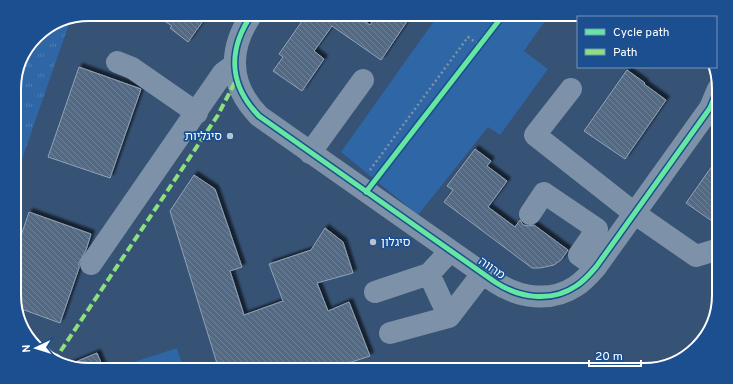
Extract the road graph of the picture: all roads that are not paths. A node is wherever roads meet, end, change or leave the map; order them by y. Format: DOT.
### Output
graph roads {
  1 [pos="248,21"];
  2 [pos="117,62"];
  3 [pos="235,72"];
  4 [pos="363,80"];
  5 [pos="571,89"];
  6 [pos="712,105"];
  7 [pos="197,113"];
  8 [pos="310,153"];
  9 [pos="634,213"];
  10 [pos="530,214"];
  11 [pos="450,251"];
  12 [pos="712,251"];
  13 [pos="91,264"];
  14 [pos="596,267"];
  15 [pos="428,274"];
  16 [pos="482,274"];
  17 [pos="375,292"];
  18 [pos="449,317"];
  19 [pos="390,334"];
  1 -- 3 [label="street"];
  2 -- 7 [label="street"];
  3 -- 7 [label="street"];
  3 -- 8 [label="street, מרווה"];
  4 -- 8 [label="street"];
  5 -- 9 [label="street"];
  6 -- 9 [label="street, מרווה"];
  7 -- 13 [label="street"];
  8 -- 11 [label="street, מרווה"];
  9 -- 12 [label="street"];
  9 -- 14 [label="street, מרווה"];
  10 -- 14 [label="street"];
  11 -- 15 [label="street"];
  11 -- 16 [label="street, מרווה"];
  14 -- 16 [label="street, מרווה"];
  15 -- 17 [label="street"];
  15 -- 18 [label="street"];
  16 -- 18 [label="street"];
  18 -- 19 [label="street"];
}
